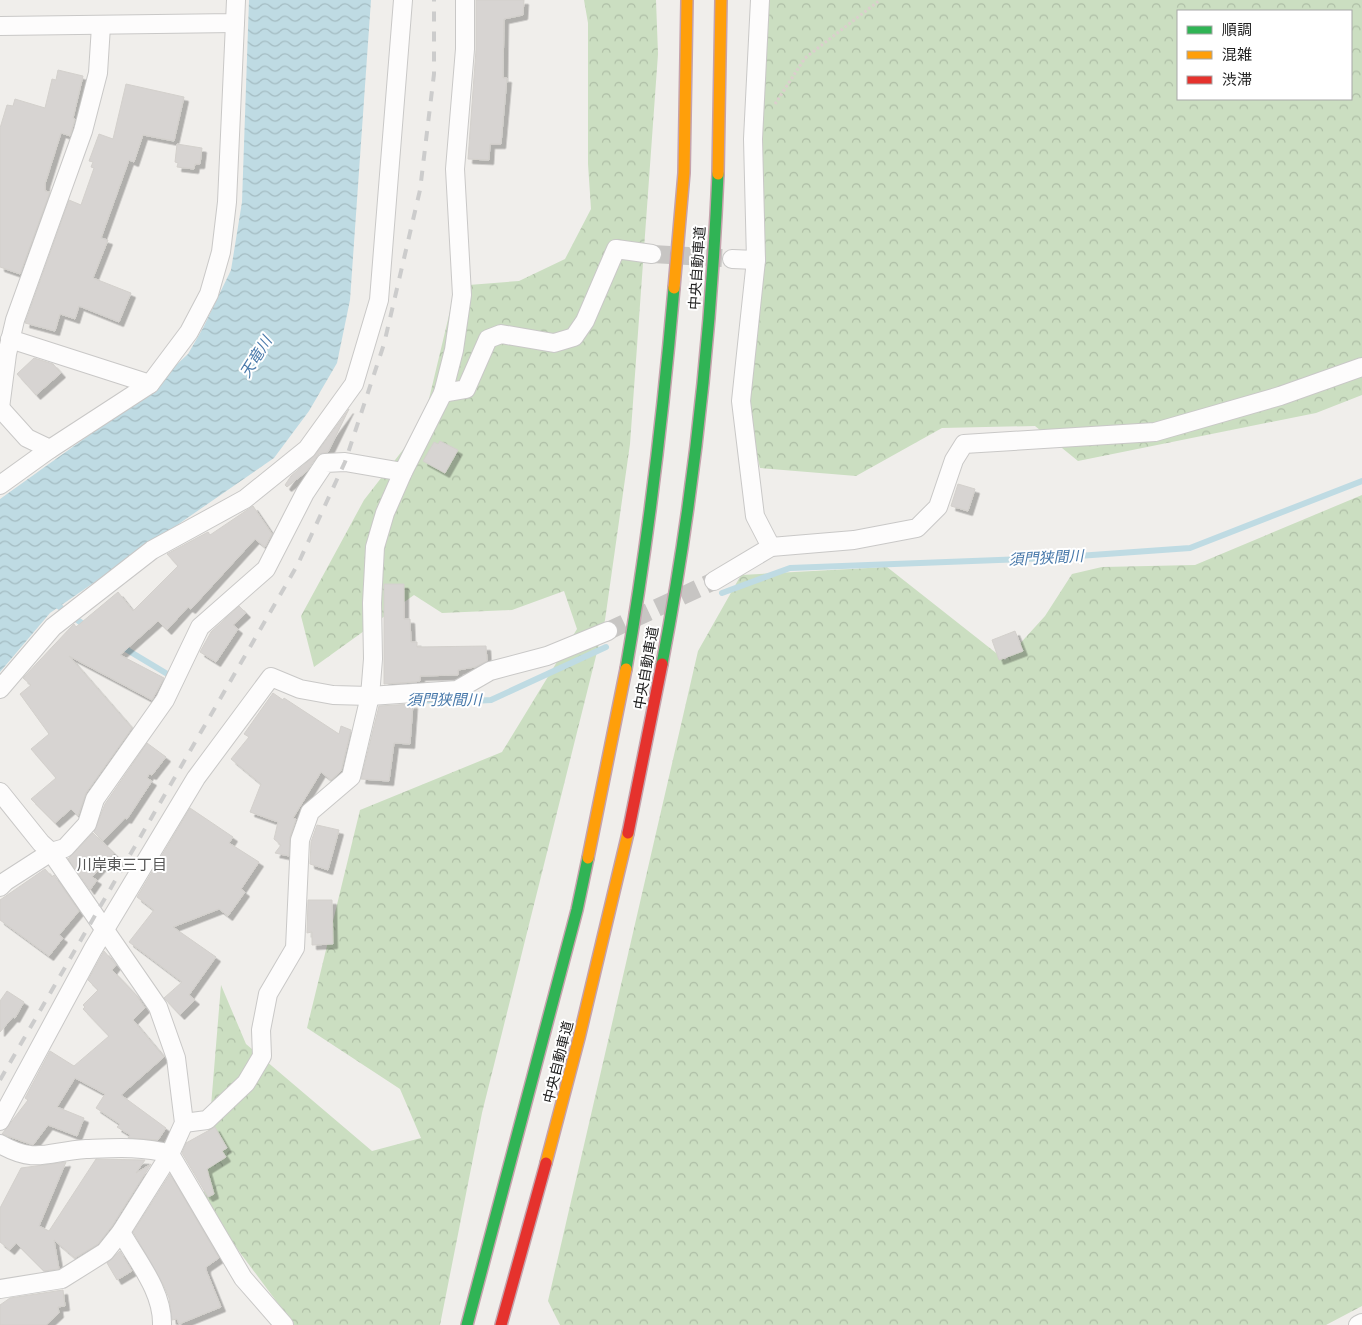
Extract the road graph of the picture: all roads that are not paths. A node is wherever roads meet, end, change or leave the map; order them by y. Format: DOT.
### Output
graph roads {
  1 [pos="236,0"];
  2 [pos="403,0"];
  3 [pos="465,0"];
  4 [pos="687,0"];
  5 [pos="721,0"];
  6 [pos="760,0"];
  7 [pos="235,23"];
  8 [pos="0,26"];
  9 [pos="101,26"];
  10 [pos="652,254"];
  11 [pos="732,259"];
  12 [pos="756,260"];
  13 [pos="10,338"];
  14 [pos="1362,367"];
  15 [pos="150,384"];
  16 [pos="442,393"];
  17 [pos="0,408"];
  18 [pos="50,449"];
  19 [pos="403,472"];
  20 [pos="0,485"];
  21 [pos="771,547"];
  22 [pos="714,581"];
  23 [pos="608,631"];
  24 [pos="0,689"];
  25 [pos="370,696"];
  26 [pos="0,792"];
  27 [pos="51,852"];
  28 [pos="0,888"];
  29 [pos="106,930"];
  30 [pos="0,1120"];
  31 [pos="184,1123"];
  32 [pos="0,1144"];
  33 [pos="170,1154"];
  34 [pos="121,1232"];
  35 [pos="0,1289"];
  36 [pos="1362,1323"];
  37 [pos="162,1325"];
  38 [pos="284,1325"];
  39 [pos="466,1325"];
  40 [pos="501,1325"];
  41 [pos="1358,1325"];
  1 -- 7 [label="street"];
  2 -- 24 [label="street"];
  3 -- 16 [label="street"];
  4 -- 39 [label="highway, 中央自動車道"];
  5 -- 40 [label="highway, 中央自動車道"];
  6 -- 12 [label="street"];
  7 -- 9 [label="street"];
  7 -- 15 [label="street"];
  8 -- 9 [label="street"];
  9 -- 13 [label="street"];
  10 -- 16 [label="street"];
  11 -- 12 [label="street"];
  12 -- 21 [label="street"];
  13 -- 15 [label="street"];
  13 -- 17 [label="street"];
  14 -- 21 [label="street"];
  15 -- 18 [label="street"];
  16 -- 19 [label="street"];
  17 -- 18 [label="street"];
  18 -- 20 [label="street"];
  19 -- 25 [label="street"];
  19 -- 27 [label="street"];
  21 -- 22 [label="street"];
  23 -- 25 [label="street"];
  25 -- 29 [label="street"];
  25 -- 31 [label="street"];
  26 -- 27 [label="street"];
  27 -- 28 [label="street"];
  27 -- 29 [label="street"];
  29 -- 30 [label="street"];
  29 -- 31 [label="street"];
  31 -- 33 [label="street"];
  32 -- 33 [label="street"];
  33 -- 34 [label="street"];
  33 -- 38 [label="street"];
  34 -- 35 [label="street"];
  34 -- 37 [label="street"];
  36 -- 41 [label="street"];
}
